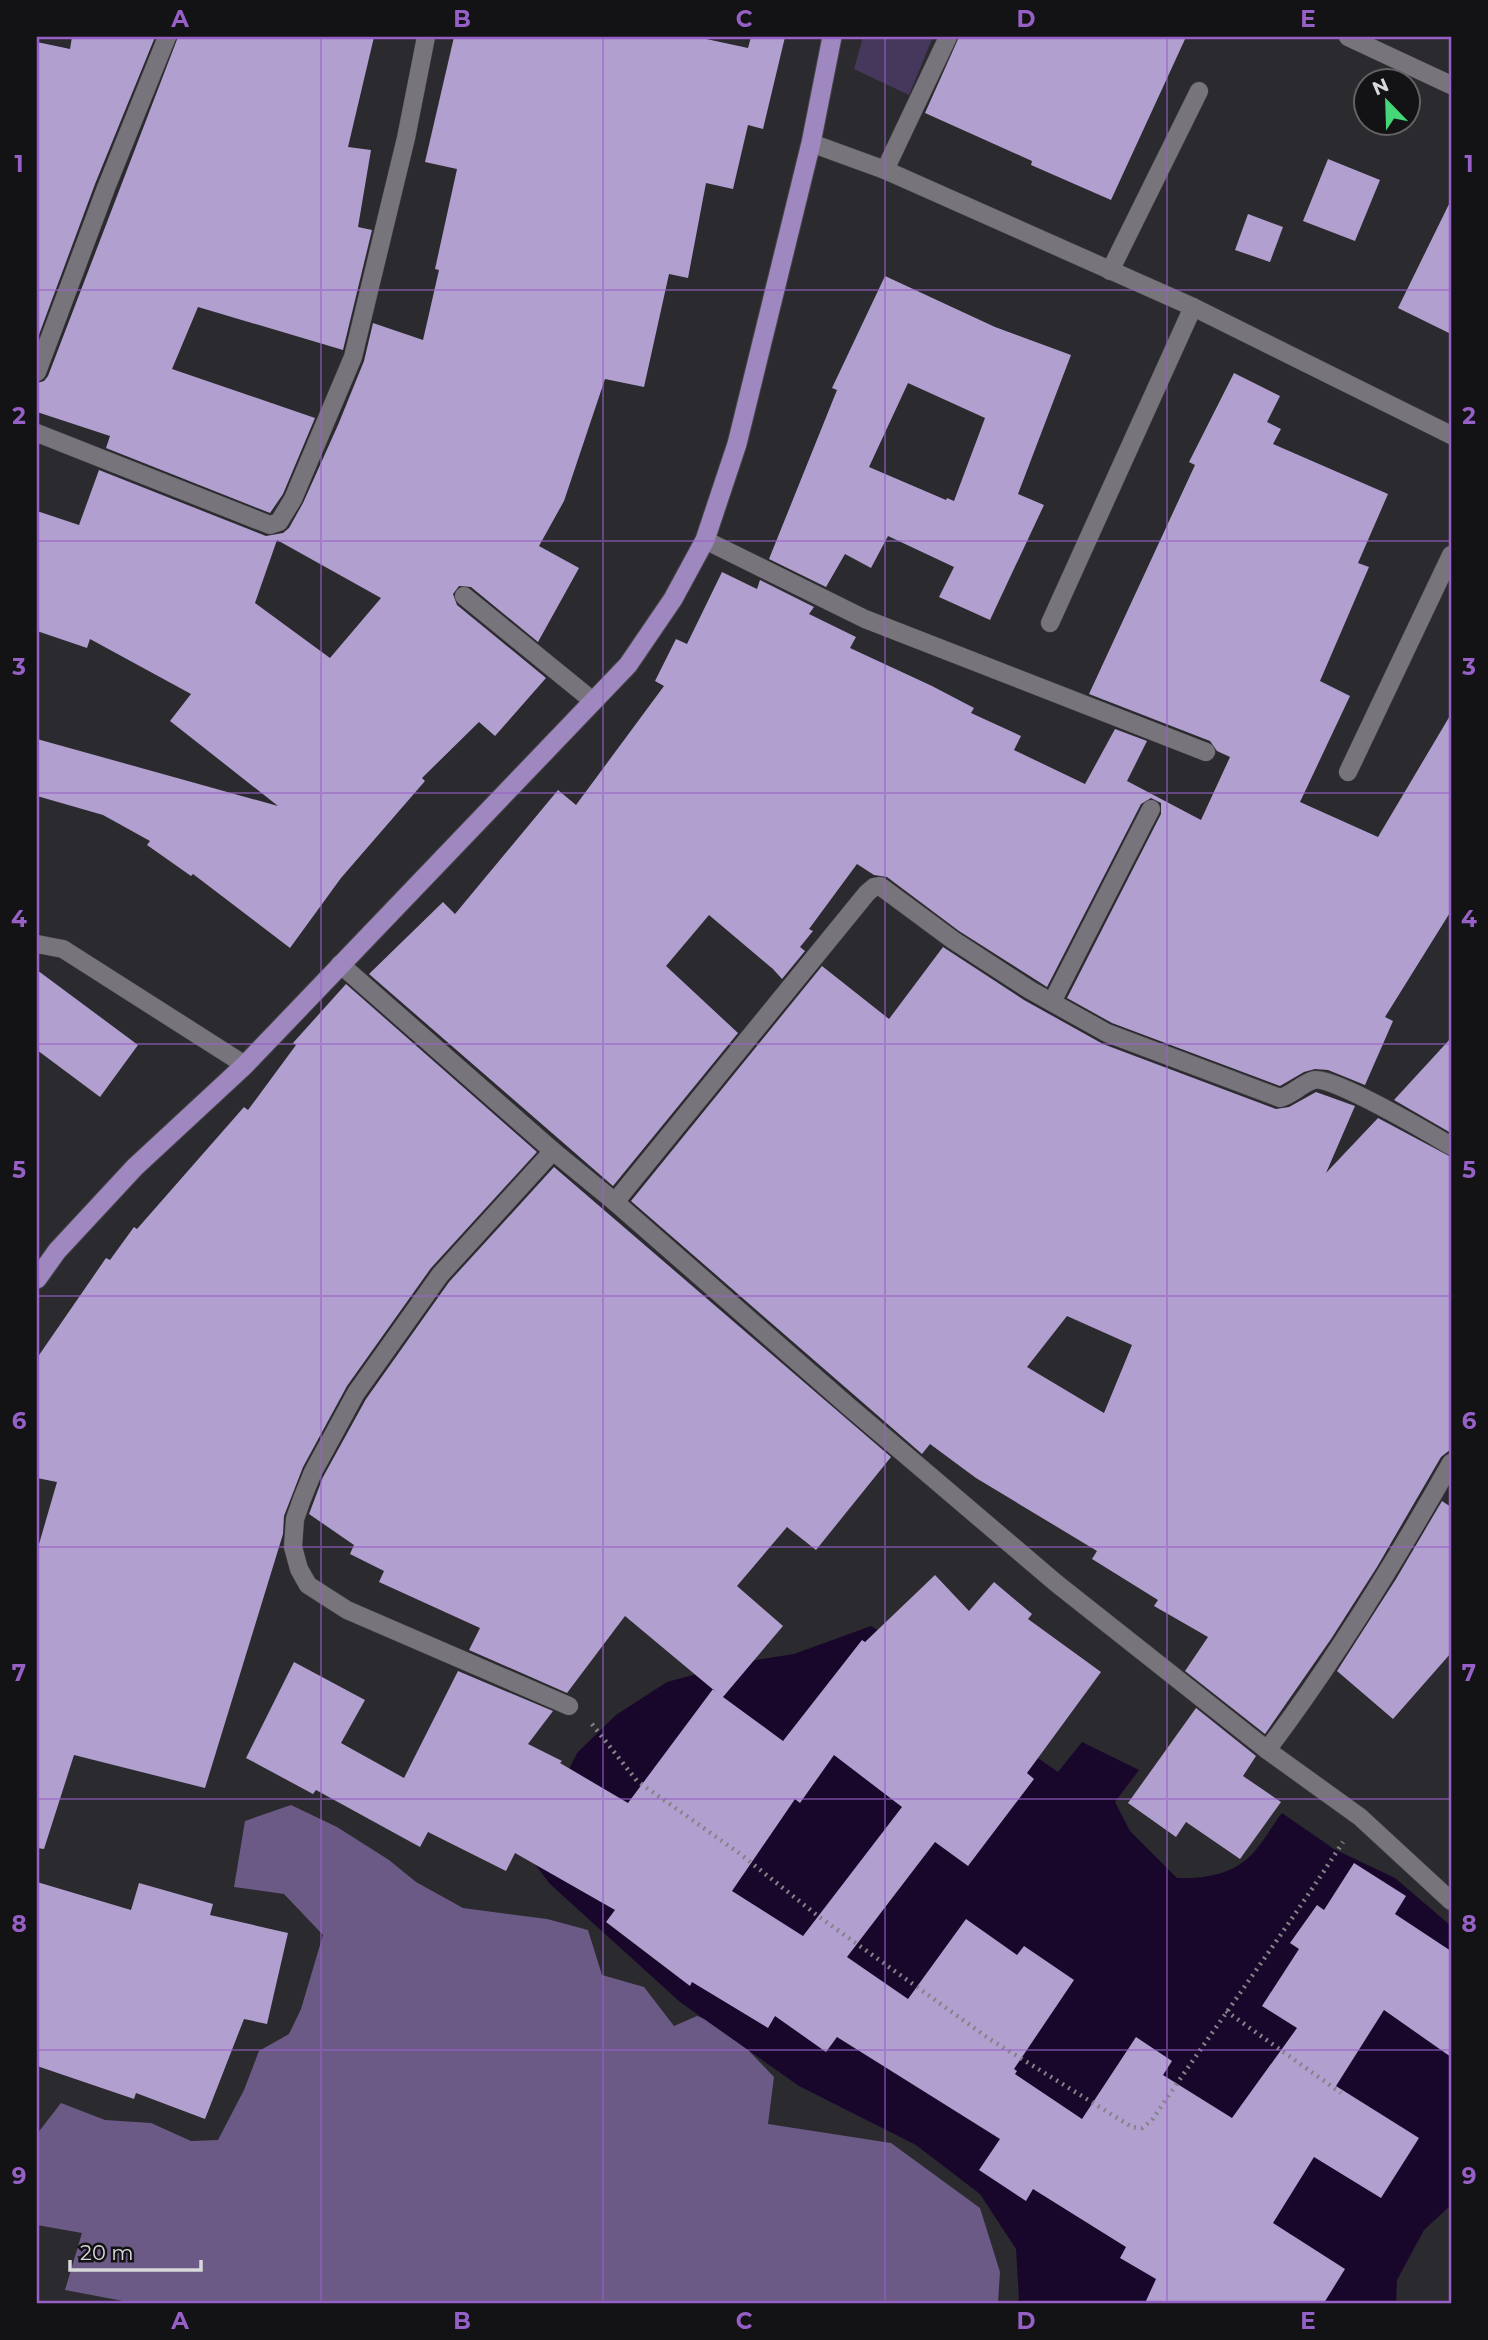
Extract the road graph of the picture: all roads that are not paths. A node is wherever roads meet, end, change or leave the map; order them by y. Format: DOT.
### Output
graph roads {
  1 [pos="167,37"];
  2 [pos="426,37"];
  3 [pos="832,37"];
  4 [pos="948,37"];
  5 [pos="1348,37"];
  6 [pos="1451,85"];
  7 [pos="1199,91"];
  8 [pos="811,143"];
  9 [pos="885,170"];
  10 [pos="1110,271"];
  11 [pos="1194,307"];
  12 [pos="37,372"];
  13 [pos="37,433"];
  14 [pos="1451,435"];
  15 [pos="705,540"];
  16 [pos="1451,555"];
  17 [pos="464,596"];
  18 [pos="1050,623"];
  19 [pos="593,701"];
  20 [pos="1206,752"];
  21 [pos="1348,772"];
  22 [pos="1151,809"];
  23 [pos="37,944"];
  24 [pos="340,964"];
  25 [pos="1052,1002"];
  26 [pos="245,1065"];
  27 [pos="1451,1146"];
  28 [pos="553,1151"];
  29 [pos="615,1202"];
  30 [pos="37,1279"];
  31 [pos="1451,1464"];
  32 [pos="569,1706"];
  33 [pos="1267,1750"];
  34 [pos="1451,1901"];
  1 -- 12 [label="street"];
  2 -- 13 [label="street"];
  3 -- 8 [label="highway"];
  4 -- 9 [label="street"];
  5 -- 6 [label="street"];
  7 -- 10 [label="street"];
  8 -- 9 [label="street"];
  8 -- 15 [label="highway"];
  9 -- 10 [label="street"];
  10 -- 11 [label="street"];
  11 -- 14 [label="street"];
  11 -- 18 [label="street"];
  15 -- 19 [label="highway"];
  15 -- 20 [label="street"];
  16 -- 21 [label="street"];
  17 -- 19 [label="street"];
  19 -- 24 [label="highway"];
  22 -- 25 [label="street"];
  23 -- 26 [label="street"];
  24 -- 26 [label="highway"];
  24 -- 28 [label="street"];
  25 -- 27 [label="street"];
  25 -- 29 [label="street"];
  26 -- 30 [label="highway"];
  28 -- 29 [label="street"];
  28 -- 32 [label="street"];
  29 -- 33 [label="street"];
  31 -- 33 [label="street"];
  33 -- 34 [label="street"];
}
